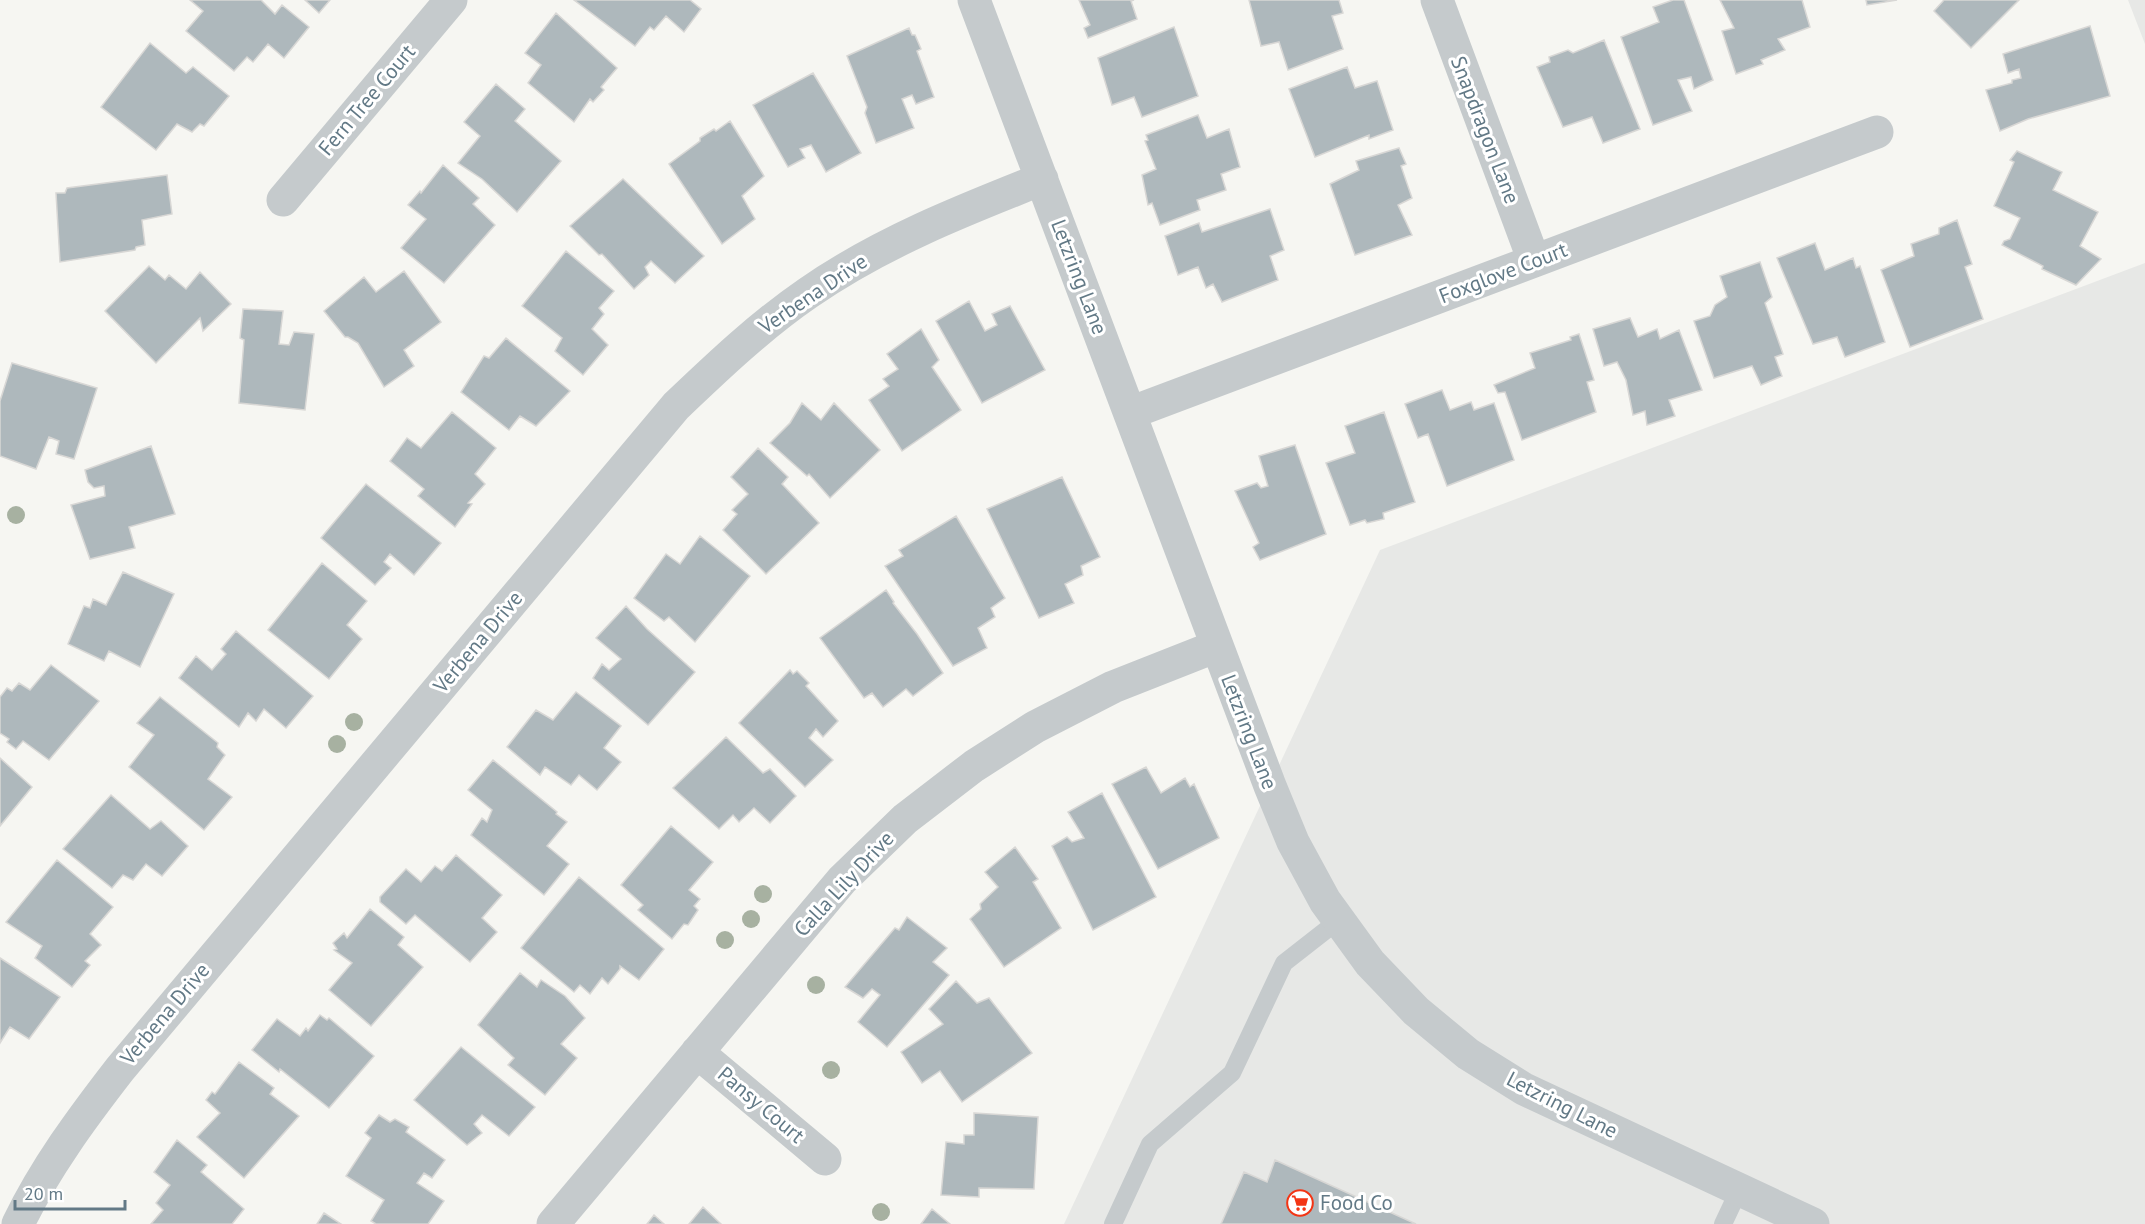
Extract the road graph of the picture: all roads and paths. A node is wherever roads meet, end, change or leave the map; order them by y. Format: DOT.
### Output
graph roads {
  1 [pos="450,0"];
  2 [pos="974,0"];
  3 [pos="1437,0"];
  4 [pos="1877,132"];
  5 [pos="1042,179"];
  6 [pos="283,200"];
  7 [pos="1534,261"];
  8 [pos="1130,413"];
  9 [pos="1217,646"];
  10 [pos="1339,920"];
  11 [pos="697,1052"];
  12 [pos="825,1159"];
  13 [pos="1739,1190"];
  14 [pos="18,1224"];
  15 [pos="553,1224"];
  16 [pos="1113,1224"];
  17 [pos="1723,1224"];
  18 [pos="1813,1224"];
  1 -- 6 [label="street, Fern Tree Court"];
  2 -- 5 [label="street, Letzring Lane"];
  3 -- 7 [label="street, Snapdragon Lane"];
  4 -- 7 [label="street, Foxglove Court"];
  5 -- 8 [label="street, Letzring Lane"];
  5 -- 14 [label="street, Verbena Drive"];
  7 -- 8 [label="street, Foxglove Court"];
  8 -- 9 [label="street, Letzring Lane"];
  9 -- 10 [label="street, Letzring Lane"];
  9 -- 11 [label="street, Calla Lily Drive"];
  10 -- 13 [label="street, Letzring Lane"];
  10 -- 16 [label="lane"];
  11 -- 12 [label="street, Pansy Court"];
  11 -- 15 [label="street, Calla Lily Drive"];
  13 -- 17 [label="lane"];
  13 -- 18 [label="street, Letzring Lane"];
}
